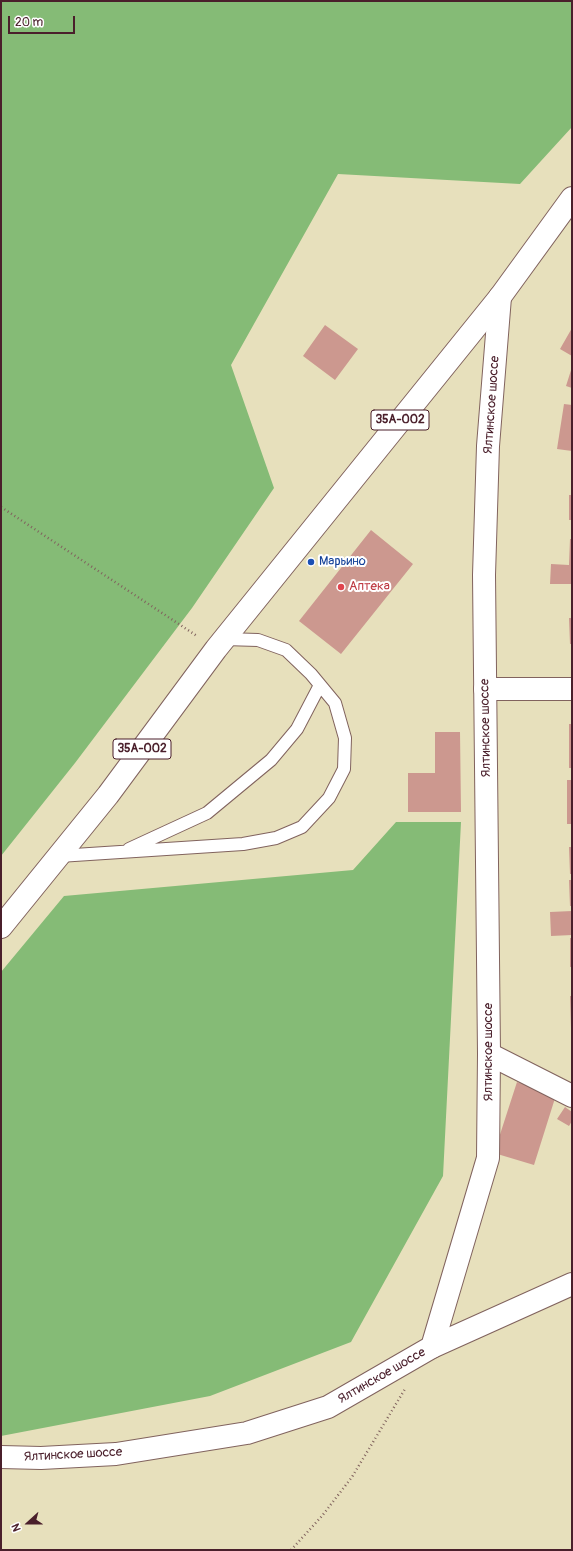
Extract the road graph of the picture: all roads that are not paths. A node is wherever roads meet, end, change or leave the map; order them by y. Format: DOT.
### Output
graph roads {
  1 [pos="572,198"];
  2 [pos="500,297"];
  3 [pos="220,644"];
  4 [pos="320,685"];
  5 [pos="485,689"];
  6 [pos="572,689"];
  7 [pos="122,852"];
  8 [pos="57,856"];
  9 [pos="1,926"];
  10 [pos="489,1054"];
  11 [pos="572,1096"];
  12 [pos="572,1284"];
  13 [pos="432,1347"];
  14 [pos="1,1457"];
  1 -- 2 [label="street, 35А-002"];
  2 -- 3 [label="street, 35А-002"];
  2 -- 5 [label="street, Ялтинское шоссе"];
  3 -- 4 [label="lane"];
  3 -- 8 [label="street, 35А-002"];
  4 -- 7 [label="lane"];
  4 -- 7 [label="lane"];
  5 -- 6 [label="street"];
  5 -- 10 [label="street, Ялтинское шоссе"];
  7 -- 8 [label="lane"];
  8 -- 9 [label="street, 35А-002"];
  10 -- 11 [label="street"];
  10 -- 13 [label="street, Ялтинское шоссе"];
  12 -- 13 [label="street"];
  13 -- 14 [label="street, Ялтинское шоссе"];
}
